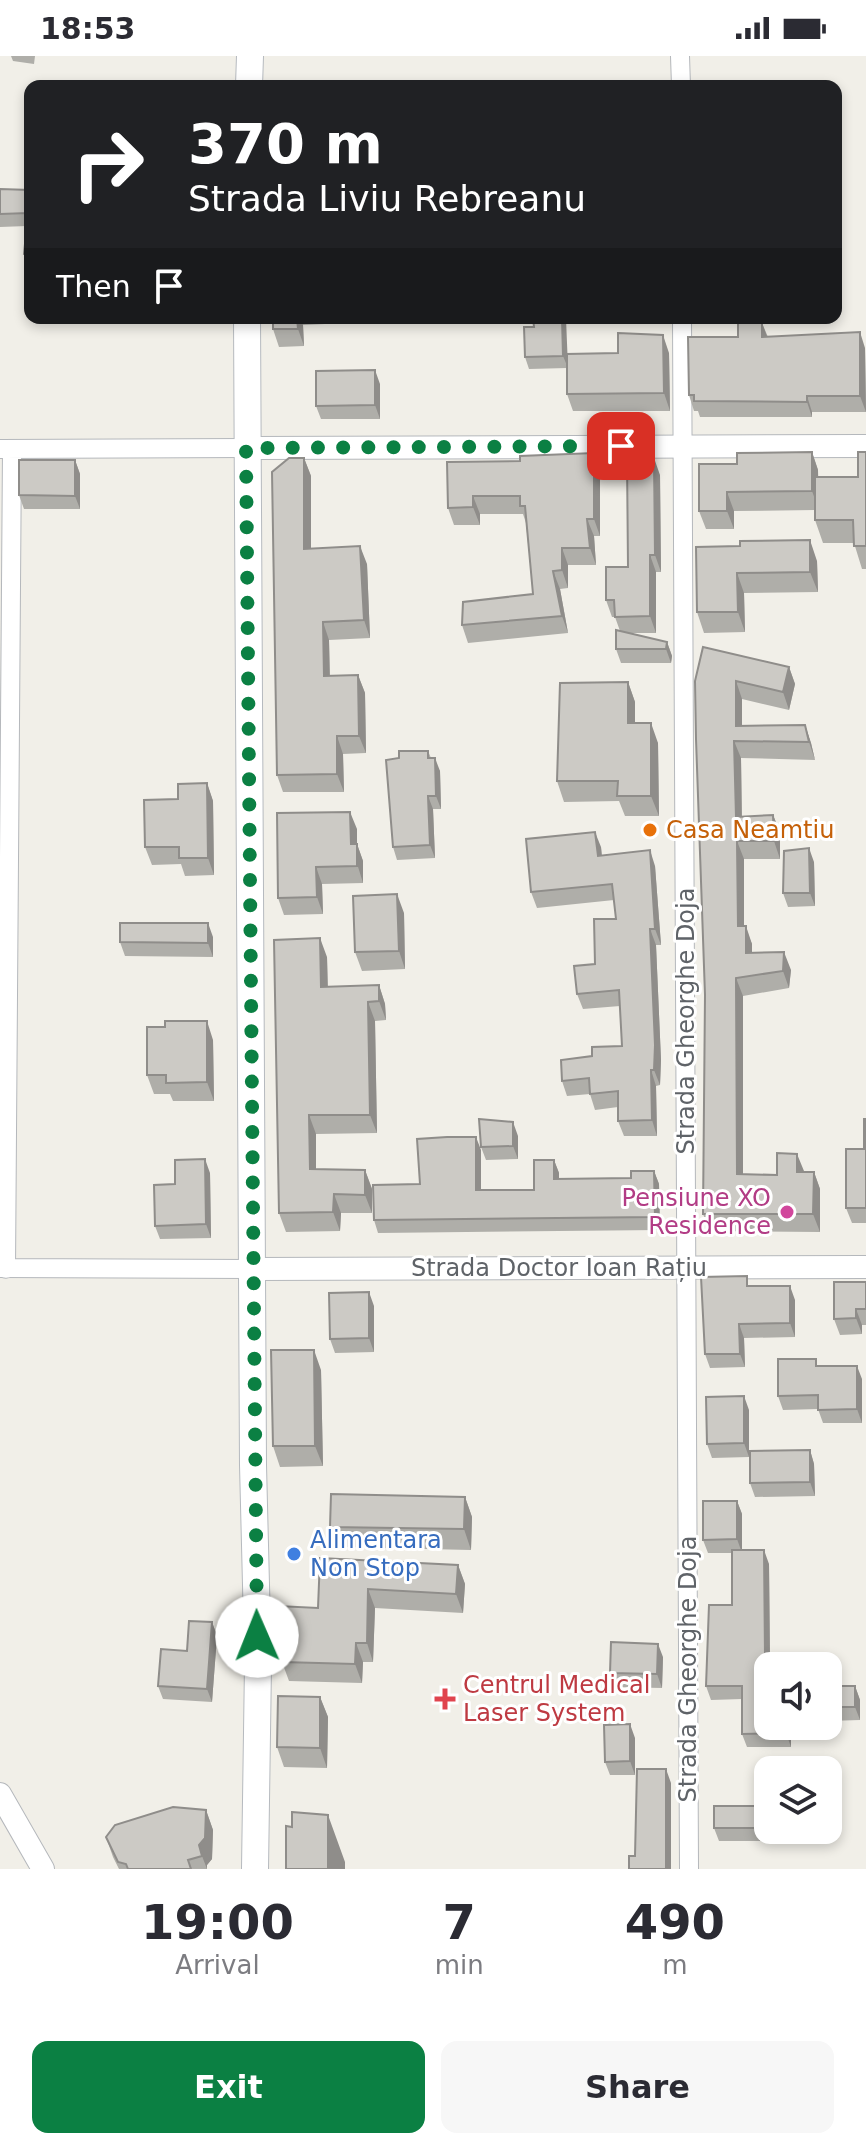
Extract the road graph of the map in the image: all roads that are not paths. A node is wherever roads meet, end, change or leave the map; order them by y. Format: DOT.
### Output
graph roads {
  1 [pos="250,56"];
  2 [pos="680,56"];
  3 [pos="249,80"];
  4 [pos="681,80"];
  5 [pos="247,324"];
  6 [pos="682,324"];
  7 [pos="683,445"];
  8 [pos="866,446"];
  9 [pos="246,448"];
  10 [pos="6,449"];
  11 [pos="687,1267"];
  12 [pos="866,1267"];
  13 [pos="3,1268"];
  14 [pos="252,1269"];
  15 [pos="0,1794"];
  16 [pos="43,1869"];
  17 [pos="255,1869"];
  18 [pos="689,1869"];
  1 -- 3 [label="main road"];
  2 -- 4 [label="street"];
  5 -- 9 [label="main road"];
  6 -- 7 [label="street, Strada Gheorghe Doja"];
  7 -- 8 [label="street"];
  7 -- 9 [label="street"];
  7 -- 11 [label="street, Strada Gheorghe Doja"];
  9 -- 10 [label="street"];
  9 -- 14 [label="main road"];
  10 -- 13 [label="street"];
  11 -- 12 [label="street, Strada Doctor Ioan Rațiu"];
  11 -- 14 [label="street, Strada Doctor Ioan Rațiu"];
  11 -- 18 [label="street, Strada Gheorghe Doja"];
  13 -- 14 [label="street"];
  14 -- 17 [label="main road"];
  15 -- 16 [label="street"];
}
